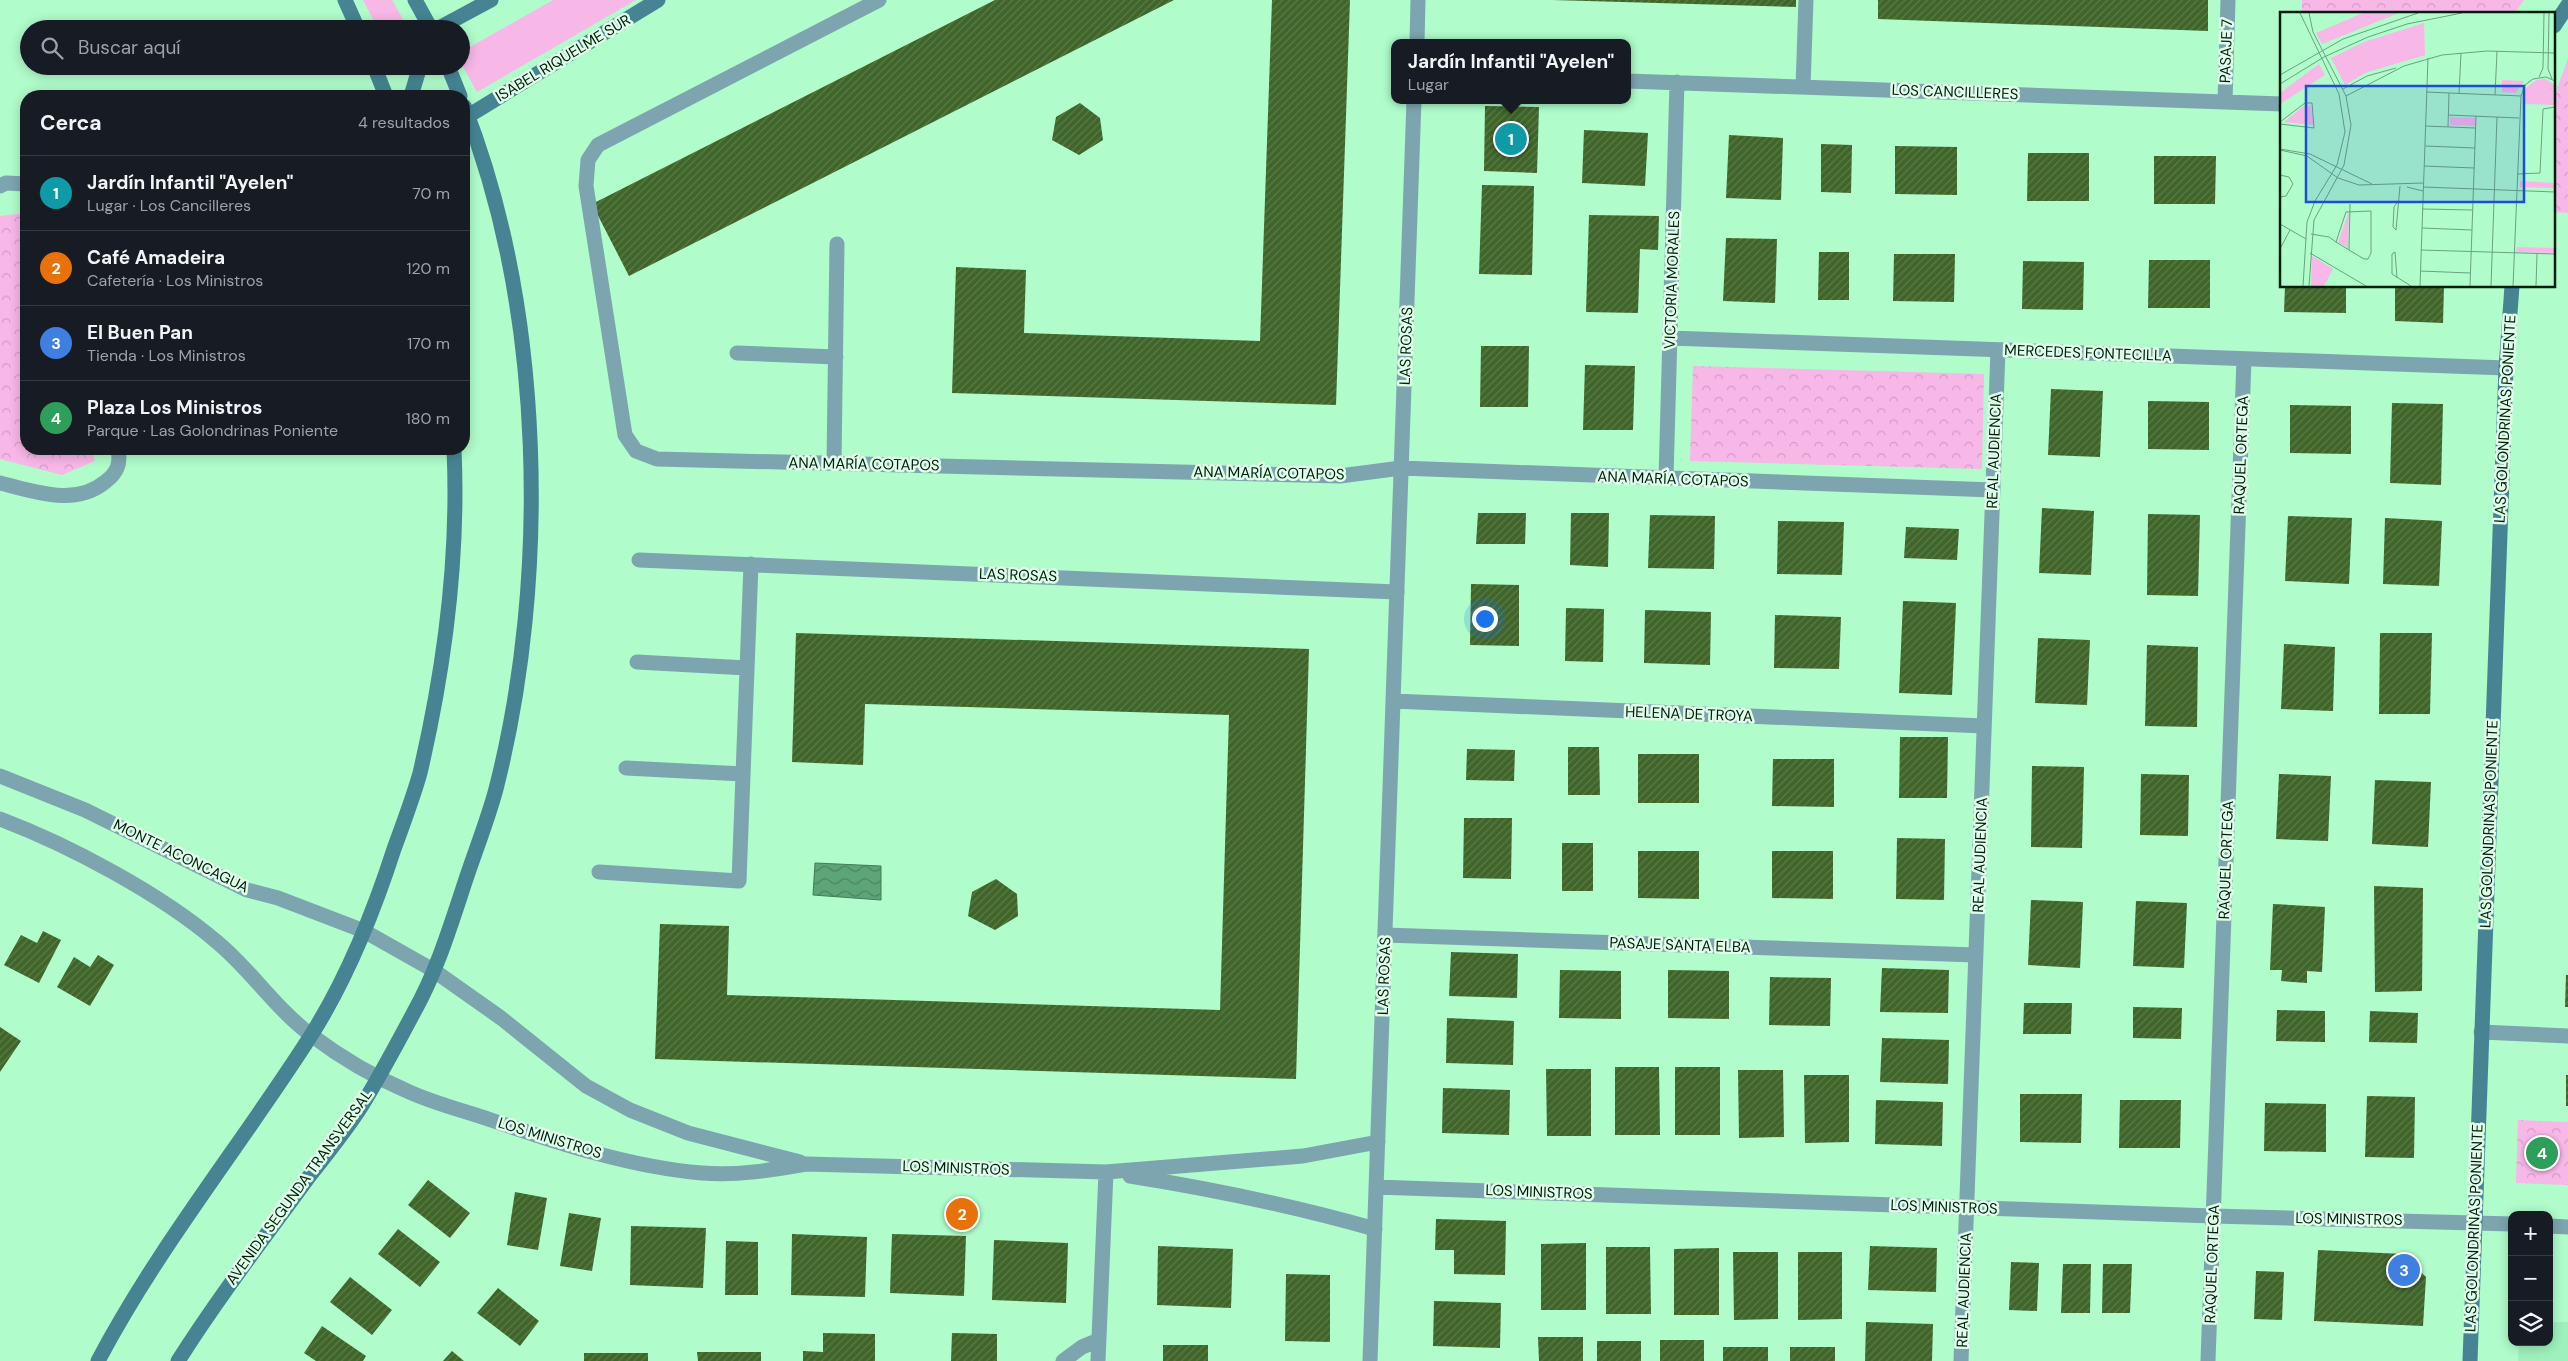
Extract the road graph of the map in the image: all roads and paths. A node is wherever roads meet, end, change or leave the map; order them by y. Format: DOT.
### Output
graph roads {
  1 [pos="345,0"];
  2 [pos="415,0"];
  3 [pos="491,0"];
  4 [pos="658,0"];
  5 [pos="879,0"];
  6 [pos="1418,0"];
  7 [pos="1806,0"];
  8 [pos="2228,0"];
  9 [pos="2568,5"];
  10 [pos="354,20"];
  11 [pos="426,20"];
  12 [pos="454,20"];
  13 [pos="2556,23"];
  14 [pos="1417,39"];
  15 [pos="378,75"];
  16 [pos="417,75"];
  17 [pos="452,75"];
  18 [pos="1631,81"];
  19 [pos="1677,82"];
  20 [pos="1803,87"];
  21 [pos="384,90"];
  22 [pos="413,90"];
  23 [pos="458,90"];
  24 [pos="2225,102"];
  25 [pos="1414,104"];
  26 [pos="2280,104"];
  27 [pos="470,109"];
  28 [pos="470,124"];
  29 [pos="20,184"];
  30 [pos="0,186"];
  31 [pos="838,244"];
  32 [pos="2512,288"];
  33 [pos="1670,338"];
  34 [pos="1998,350"];
  35 [pos="737,353"];
  36 [pos="836,357"];
  37 [pos="2244,358"];
  38 [pos="2506,368"];
  39 [pos="119,455"];
  40 [pos="454,455"];
  41 [pos="834,463"];
  42 [pos="1401,468"];
  43 [pos="1666,478"];
  44 [pos="0,483"];
  45 [pos="1993,490"];
  46 [pos="639,560"];
  47 [pos="751,564"];
  48 [pos="1397,592"];
  49 [pos="637,662"];
  50 [pos="747,668"];
  51 [pos="1394,701"];
  52 [pos="1984,726"];
  53 [pos="626,768"];
  54 [pos="743,774"];
  55 [pos="0,776"];
  56 [pos="0,819"];
  57 [pos="600,872"];
  58 [pos="364,931"];
  59 [pos="1385,934"];
  60 [pos="1976,955"];
  61 [pos="433,970"];
  62 [pos="2481,1032"];
  63 [pos="311,1035"];
  64 [pos="2568,1036"];
  65 [pos="378,1077"];
  66 [pos="1378,1142"];
  67 [pos="806,1164"];
  68 [pos="1106,1172"];
  69 [pos="1376,1187"];
  70 [pos="1967,1208"];
  71 [pos="2213,1216"];
  72 [pos="2474,1223"];
  73 [pos="2508,1224"];
  74 [pos="2553,1226"];
  75 [pos="2568,1227"];
  76 [pos="1375,1229"];
  77 [pos="1099,1340"];
  78 [pos="98,1361"];
  79 [pos="178,1361"];
  80 [pos="1063,1361"];
  81 [pos="1098,1361"];
  82 [pos="1370,1361"];
  83 [pos="1961,1361"];
  84 [pos="2208,1361"];
  85 [pos="2470,1361"];
  1 -- 10 [label="main road"];
  2 -- 11 [label="main road"];
  3 -- 12 [label="main road"];
  4 -- 27 [label="main road, ISABEL RIQUELME SUR"];
  5 -- 41 [label="street, ANA MARÍA COTAPOS"];
  6 -- 14 [label="street"];
  7 -- 20 [label="street"];
  8 -- 24 [label="street, PASAJE 7"];
  9 -- 13 [label="main road"];
  15 -- 21 [label="main road"];
  16 -- 22 [label="main road"];
  17 -- 23 [label="main road"];
  18 -- 19 [label="street, LOS CANCILLERES"];
  19 -- 20 [label="street, LOS CANCILLERES"];
  19 -- 33 [label="street, VICTORIA MORALES"];
  20 -- 24 [label="street, LOS CANCILLERES"];
  24 -- 26 [label="street, LOS CANCILLERES"];
  25 -- 42 [label="street, LAS ROSAS"];
  28 -- 61 [label="main road, AVENIDA SEGUNDA TRANSVERSAL"];
  29 -- 30 [label="street"];
  31 -- 36 [label="street"];
  32 -- 38 [label="main road, LAS GOLONDRINAS PONIENTE"];
  33 -- 34 [label="street, MERCEDES FONTECILLA"];
  33 -- 43 [label="street, VICTORIA MORALES"];
  34 -- 37 [label="street, MERCEDES FONTECILLA"];
  34 -- 45 [label="street, REAL AUDIENCIA"];
  35 -- 36 [label="street"];
  36 -- 41 [label="street"];
  37 -- 38 [label="street, MERCEDES FONTECILLA"];
  37 -- 71 [label="street, RAQUEL ORTEGA"];
  38 -- 62 [label="main road, LAS GOLONDRINAS PONIENTE"];
  39 -- 44 [label="street"];
  40 -- 58 [label="main road"];
  41 -- 42 [label="street, ANA MARÍA COTAPOS"];
  42 -- 43 [label="street, ANA MARÍA COTAPOS"];
  42 -- 48 [label="street, LAS ROSAS"];
  43 -- 45 [label="street, ANA MARÍA COTAPOS"];
  45 -- 52 [label="street, REAL AUDIENCIA"];
  46 -- 47 [label="street, LAS ROSAS"];
  47 -- 48 [label="street, LAS ROSAS"];
  47 -- 50 [label="street"];
  48 -- 51 [label="street, LAS ROSAS"];
  49 -- 50 [label="street"];
  50 -- 54 [label="street"];
  51 -- 52 [label="street, HELENA DE TROYA"];
  51 -- 59 [label="street, LAS ROSAS"];
  52 -- 60 [label="street, REAL AUDIENCIA"];
  53 -- 54 [label="street"];
  54 -- 57 [label="street"];
  55 -- 58 [label="street, MONTE ACONCAGUA"];
  56 -- 63 [label="street"];
  58 -- 61 [label="street, LOS MINISTROS"];
  58 -- 63 [label="main road"];
  59 -- 60 [label="street, PASAJE SANTA ELBA"];
  59 -- 66 [label="street, LAS ROSAS"];
  60 -- 70 [label="street, REAL AUDIENCIA"];
  61 -- 65 [label="main road, AVENIDA SEGUNDA TRANSVERSAL"];
  61 -- 67 [label="street, LOS MINISTROS"];
  62 -- 64 [label="street"];
  62 -- 72 [label="main road, LAS GOLONDRINAS PONIENTE"];
  63 -- 65 [label="street, LOS MINISTROS"];
  63 -- 78 [label="main road"];
  65 -- 67 [label="street, LOS MINISTROS"];
  65 -- 79 [label="main road, AVENIDA SEGUNDA TRANSVERSAL"];
  66 -- 68 [label="street, LOS MINISTROS"];
  66 -- 69 [label="street, LAS ROSAS"];
  67 -- 68 [label="street, LOS MINISTROS"];
  68 -- 76 [label="street, LOS MINISTROS"];
  68 -- 77 [label="street"];
  69 -- 70 [label="street, LOS MINISTROS"];
  69 -- 76 [label="street, LAS ROSAS"];
  70 -- 71 [label="street, LOS MINISTROS"];
  70 -- 83 [label="street, REAL AUDIENCIA"];
  71 -- 72 [label="street, LOS MINISTROS"];
  71 -- 84 [label="street, RAQUEL ORTEGA"];
  72 -- 73 [label="street, LOS MINISTROS"];
  72 -- 85 [label="main road, LAS GOLONDRINAS PONIENTE"];
  74 -- 75 [label="street"];
  76 -- 82 [label="street, LAS ROSAS"];
  77 -- 80 [label="street"];
  77 -- 81 [label="street"];
}
